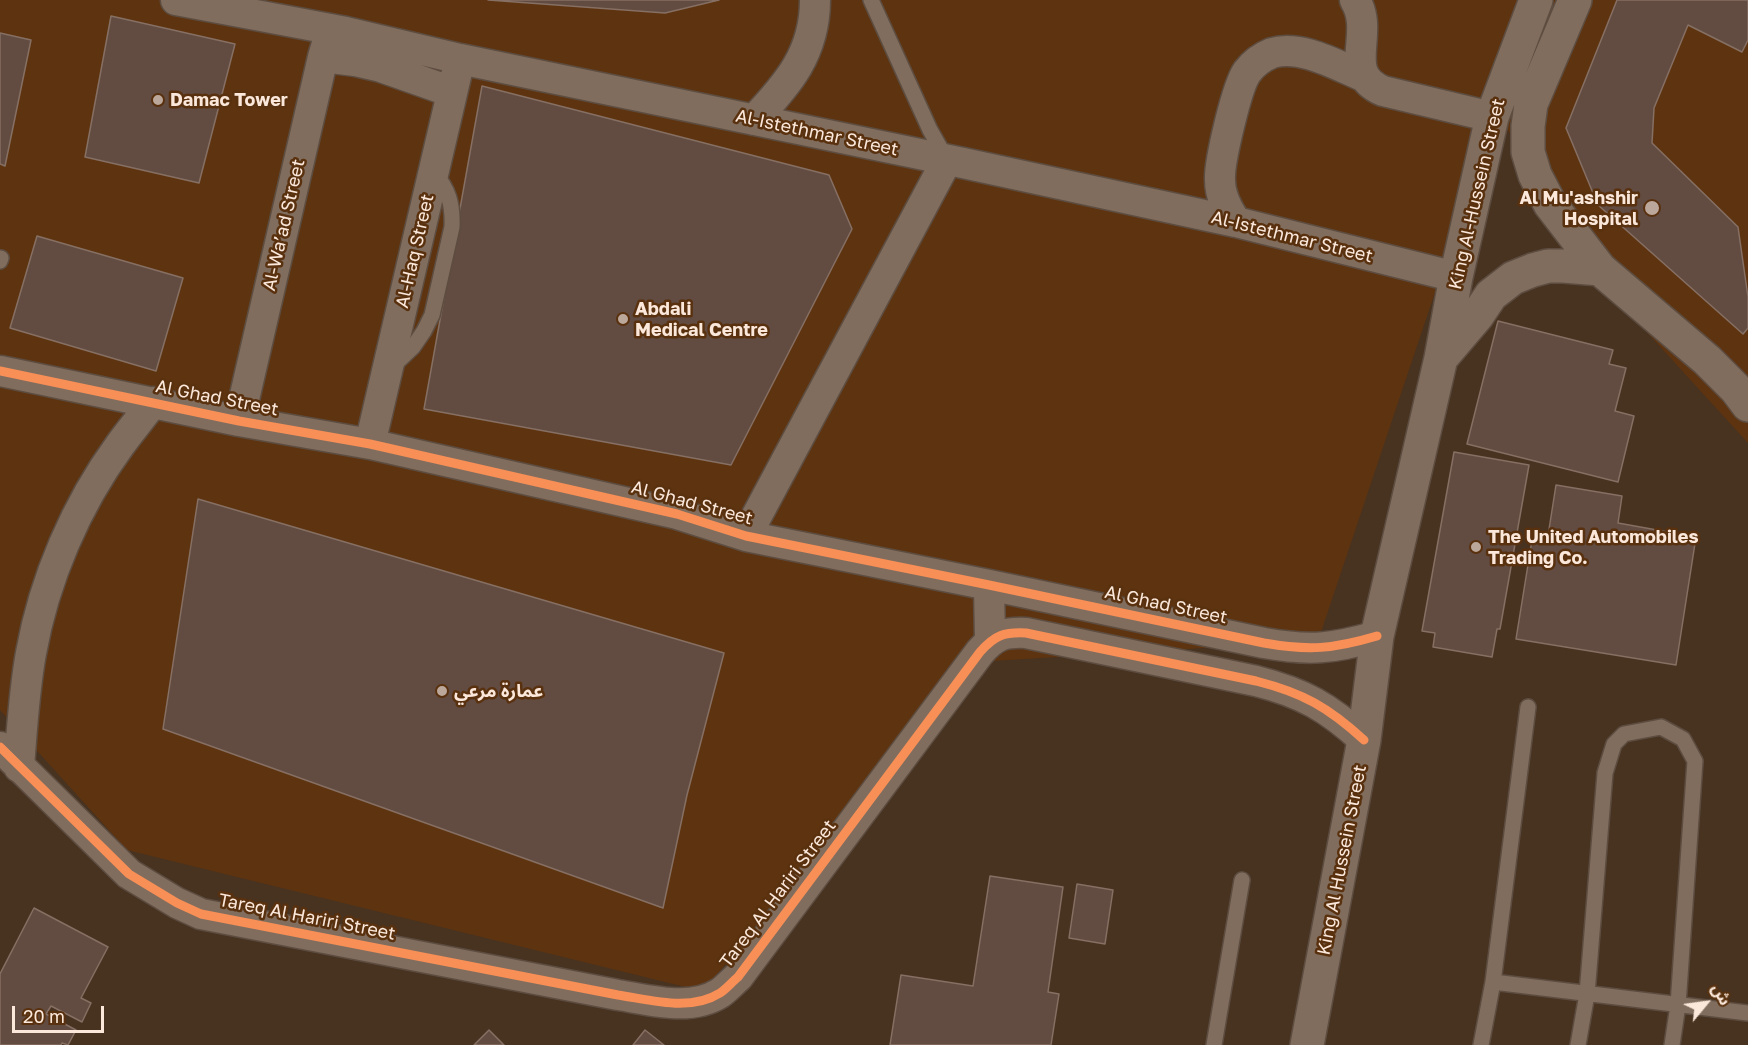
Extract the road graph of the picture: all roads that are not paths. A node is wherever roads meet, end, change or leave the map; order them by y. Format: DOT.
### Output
graph roads {
  1 [pos="176,0"];
  2 [pos="815,0"];
  3 [pos="871,0"];
  4 [pos="1355,0"];
  5 [pos="1536,0"];
  6 [pos="1575,0"];
  7 [pos="327,44"];
  8 [pos="460,59"];
  9 [pos="1365,77"];
  10 [pos="452,92"];
  11 [pos="1492,117"];
  12 [pos="754,120"];
  13 [pos="947,160"];
  14 [pos="1236,222"];
  15 [pos="1600,269"];
  16 [pos="1456,277"];
  17 [pos="1441,358"];
  18 [pos="0,370"];
  19 [pos="153,402"];
  20 [pos="1748,405"];
  21 [pos="239,421"];
  22 [pos="370,444"];
  23 [pos="746,536"];
  24 [pos="989,585"];
  25 [pos="1377,636"];
  26 [pos="990,640"];
  27 [pos="1528,707"];
  28 [pos="1364,740"];
  29 [pos="10,757"];
  30 [pos="1242,880"];
  31 [pos="1493,982"];
  32 [pos="1587,994"];
  33 [pos="1678,1005"];
  34 [pos="1748,1013"];
  35 [pos="1214,1045"];
  36 [pos="1307,1045"];
  37 [pos="1481,1045"];
  38 [pos="1578,1045"];
  39 [pos="1672,1045"];
  1 -- 7 [label="street, Al-Istethmar Street"];
  2 -- 12 [label="street"];
  3 -- 13 [label="lane"];
  4 -- 9 [label="street"];
  5 -- 11 [label="main road, King Al-Hussein Street"];
  6 -- 15 [label="main road, King Al-Hussein Street"];
  7 -- 8 [label="street, Al-Istethmar Street"];
  7 -- 10 [label="street"];
  7 -- 21 [label="street, Al-Wa’ad Street"];
  8 -- 10 [label="street, Al-Haq Street"];
  8 -- 12 [label="street, Al-Istethmar Street"];
  9 -- 11 [label="street"];
  9 -- 14 [label="street"];
  10 -- 22 [label="street, Al-Haq Street"];
  11 -- 16 [label="main road, King Al-Hussein Street"];
  12 -- 13 [label="street, Al-Istethmar Street"];
  13 -- 14 [label="street, Al-Istethmar Street"];
  13 -- 23 [label="street"];
  14 -- 16 [label="street, Al-Istethmar Street"];
  15 -- 17 [label="main road"];
  15 -- 20 [label="main road, King Al-Hussein Street"];
  16 -- 17 [label="main road, King Al-Hussein Street"];
  17 -- 25 [label="main road, King Al Hussein Street"];
  18 -- 19 [label="street, Al Ghad Street"];
  19 -- 21 [label="street, Al Ghad Street"];
  19 -- 29 [label="street"];
  21 -- 22 [label="street, Al Ghad Street"];
  22 -- 23 [label="street, Al Ghad Street"];
  23 -- 24 [label="street, Al Ghad Street"];
  24 -- 25 [label="street, Al Ghad Street"];
  24 -- 26 [label="street"];
  25 -- 28 [label="main road, King Al Hussein Street"];
  26 -- 28 [label="street"];
  26 -- 29 [label="street, Tareq Al Hariri Street"];
  27 -- 31 [label="lane"];
  28 -- 36 [label="main road, King Al Hussein Street"];
  30 -- 35 [label="lane"];
  31 -- 32 [label="lane"];
  31 -- 37 [label="lane"];
  32 -- 33 [label="lane"];
  32 -- 33 [label="lane"];
  32 -- 38 [label="lane"];
  33 -- 34 [label="lane"];
  33 -- 39 [label="lane"];
}
